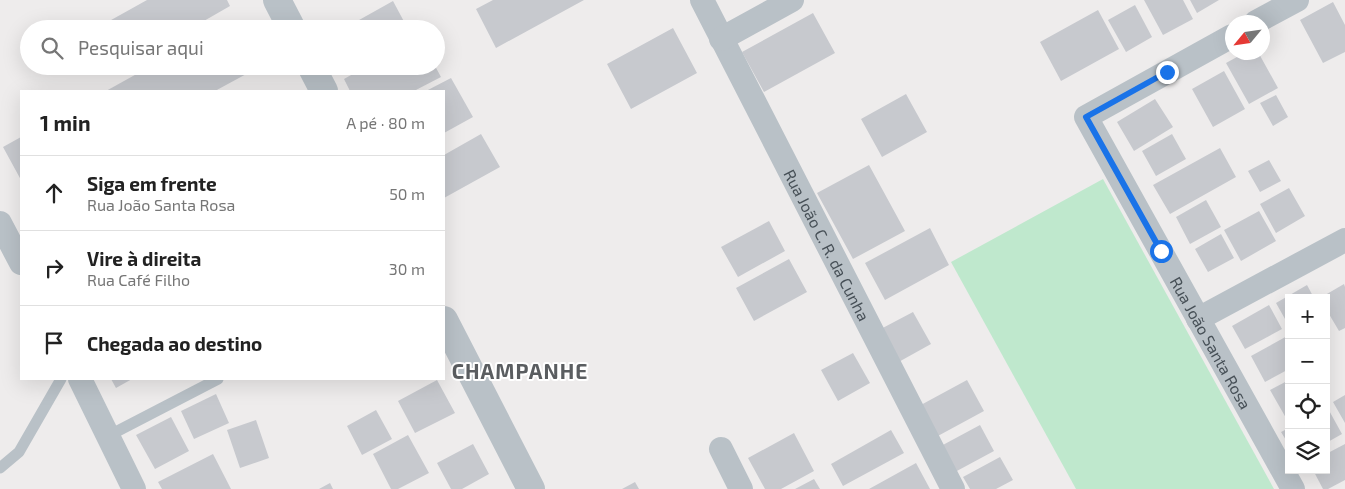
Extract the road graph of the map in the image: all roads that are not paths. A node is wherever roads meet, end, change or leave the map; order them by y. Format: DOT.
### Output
graph roads {
  1 [pos="276,0"];
  2 [pos="702,0"];
  3 [pos="792,0"];
  4 [pos="1297,0"];
  5 [pos="1269,15"];
  6 [pos="287,20"];
  7 [pos="721,40"];
  8 [pos="1225,40"];
  9 [pos="316,75"];
  10 [pos="323,90"];
  11 [pos="0,224"];
  12 [pos="1345,240"];
  13 [pos="20,261"];
  14 [pos="1198,319"];
  15 [pos="445,322"];
  16 [pos="60,380"];
  17 [pos="80,380"];
  18 [pos="216,380"];
  19 [pos="108,436"];
  20 [pos="721,448"];
  21 [pos="0,468"];
  22 [pos="134,489"];
  23 [pos="531,489"];
  24 [pos="741,489"];
  25 [pos="953,489"];
  26 [pos="1293,489"];
  1 -- 6 [label="street"];
  2 -- 7 [label="street, Rua João C. R. da Cunha"];
  3 -- 7 [label="street"];
  4 -- 5 [label="street"];
  7 -- 25 [label="street, Rua João C. R. da Cunha"];
  8 -- 14 [label="street, Rua João Santa Rosa"];
  9 -- 10 [label="street"];
  11 -- 13 [label="street"];
  12 -- 14 [label="street"];
  14 -- 26 [label="street, Rua João Santa Rosa"];
  15 -- 23 [label="street"];
  16 -- 21 [label="lane"];
  17 -- 19 [label="street"];
  18 -- 19 [label="lane"];
  19 -- 22 [label="street"];
  20 -- 24 [label="street"];
}
